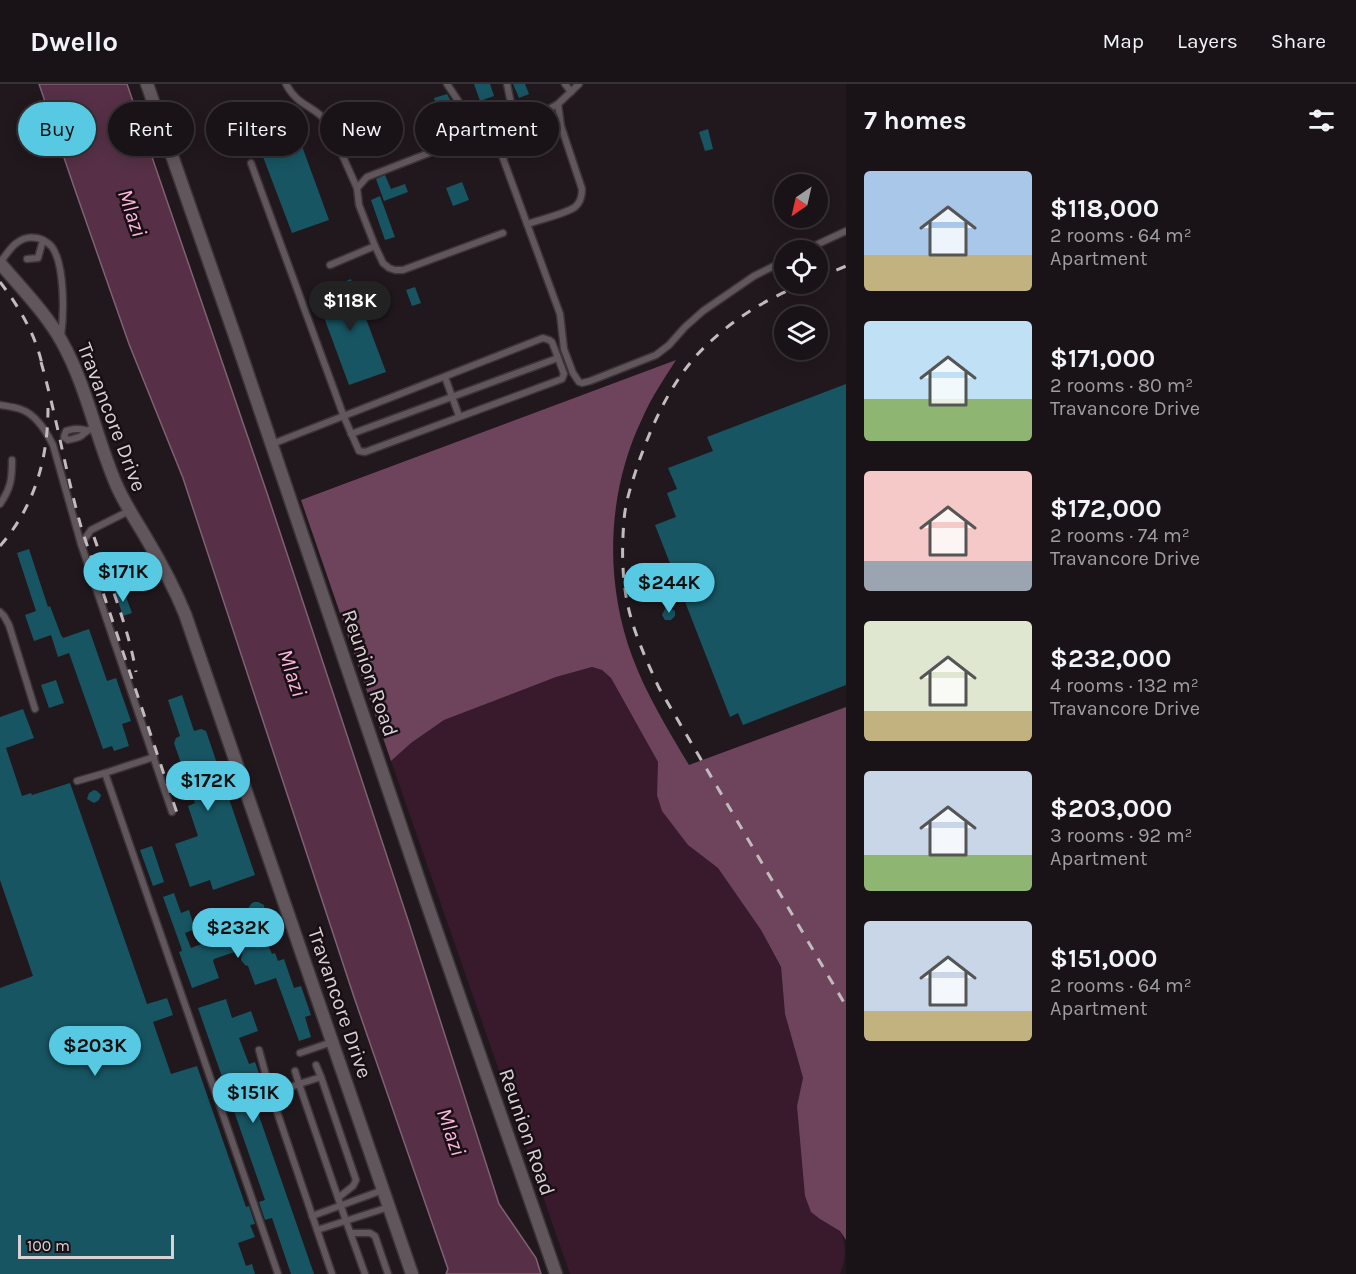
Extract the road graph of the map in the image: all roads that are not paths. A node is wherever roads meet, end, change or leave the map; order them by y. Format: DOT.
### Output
graph roads {
  1 [pos="147,84"];
  2 [pos="286,84"];
  3 [pos="447,84"];
  4 [pos="507,84"];
  5 [pos="565,84"];
  6 [pos="579,84"];
  7 [pos="571,92"];
  8 [pos="459,102"];
  9 [pos="511,102"];
  10 [pos="559,103"];
  11 [pos="559,111"];
  12 [pos="421,156"];
  13 [pos="502,156"];
  14 [pos="251,163"];
  15 [pos="357,188"];
  16 [pos="527,224"];
  17 [pos="846,231"];
  18 [pos="503,233"];
  19 [pos="43,240"];
  20 [pos="827,240"];
  21 [pos="375,246"];
  22 [pos="27,259"];
  23 [pos="0,263"];
  24 [pos="330,265"];
  25 [pos="774,266"];
  26 [pos="61,340"];
  27 [pos="558,358"];
  28 [pos="445,377"];
  29 [pos="452,396"];
  30 [pos="0,405"];
  31 [pos="459,416"];
  32 [pos="344,417"];
  33 [pos="90,429"];
  34 [pos="351,434"];
  35 [pos="51,441"];
  36 [pos="272,444"];
  37 [pos="12,460"];
  38 [pos="0,504"];
  39 [pos="129,511"];
  40 [pos="81,544"];
  41 [pos="0,612"];
  42 [pos="35,709"];
  43 [pos="154,758"];
  44 [pos="105,773"];
  45 [pos="77,781"];
  46 [pos="172,812"];
  47 [pos="333,1042"];
  48 [pos="259,1050"];
  49 [pos="300,1053"];
  50 [pos="316,1065"];
  51 [pos="295,1071"];
  52 [pos="321,1077"];
  53 [pos="299,1084"];
  54 [pos="271,1094"];
  55 [pos="383,1190"];
  56 [pos="338,1198"];
  57 [pos="341,1206"];
  58 [pos="389,1207"];
  59 [pos="312,1216"];
  60 [pos="346,1221"];
  61 [pos="317,1230"];
  62 [pos="351,1233"];
  63 [pos="278,1274"];
  64 [pos="332,1274"];
  65 [pos="365,1274"];
  66 [pos="388,1274"];
  67 [pos="412,1274"];
  68 [pos="556,1274"];
  1 -- 36 [label="street, Reunion Road"];
  2 -- 15 [label="lane"];
  3 -- 8 [label="lane"];
  4 -- 9 [label="lane"];
  5 -- 7 [label="lane"];
  6 -- 7 [label="lane"];
  7 -- 10 [label="lane"];
  11 -- 16 [label="lane"];
  12 -- 15 [label="lane"];
  13 -- 16 [label="lane"];
  14 -- 32 [label="lane"];
  15 -- 21 [label="lane"];
  16 -- 25 [label="lane"];
  17 -- 20 [label="lane"];
  18 -- 21 [label="lane"];
  19 -- 22 [label="lane"];
  19 -- 23 [label="lane"];
  19 -- 26 [label="lane"];
  21 -- 24 [label="lane"];
  23 -- 26 [label="street, Travancore Drive"];
  26 -- 33 [label="street, Travancore Drive"];
  27 -- 28 [label="lane"];
  27 -- 29 [label="lane"];
  27 -- 31 [label="lane"];
  28 -- 29 [label="lane"];
  28 -- 32 [label="lane"];
  29 -- 31 [label="lane"];
  29 -- 34 [label="lane"];
  30 -- 35 [label="lane"];
  31 -- 34 [label="lane"];
  32 -- 34 [label="lane"];
  32 -- 36 [label="lane"];
  33 -- 35 [label="lane"];
  33 -- 39 [label="street, Travancore Drive"];
  35 -- 40 [label="lane"];
  36 -- 68 [label="street, Reunion Road"];
  37 -- 38 [label="lane"];
  39 -- 40 [label="lane"];
  39 -- 47 [label="street, Travancore Drive"];
  40 -- 43 [label="lane"];
  41 -- 42 [label="lane"];
  43 -- 44 [label="lane"];
  43 -- 46 [label="lane"];
  44 -- 45 [label="lane"];
  44 -- 63 [label="lane"];
  47 -- 49 [label="lane"];
  47 -- 55 [label="street, Travancore Drive"];
  48 -- 54 [label="lane"];
  50 -- 52 [label="lane"];
  51 -- 53 [label="lane"];
  52 -- 53 [label="lane"];
  52 -- 56 [label="lane"];
  53 -- 54 [label="lane"];
  53 -- 56 [label="lane"];
  54 -- 59 [label="lane"];
  55 -- 57 [label="lane"];
  55 -- 58 [label="street, Travancore Drive"];
  56 -- 57 [label="lane"];
  57 -- 59 [label="lane"];
  57 -- 60 [label="lane"];
  58 -- 60 [label="lane"];
  58 -- 67 [label="street, Travancore Drive"];
  59 -- 61 [label="lane"];
  60 -- 61 [label="lane"];
  60 -- 62 [label="lane"];
  61 -- 64 [label="lane"];
  62 -- 65 [label="lane"];
  62 -- 66 [label="lane"];
}
